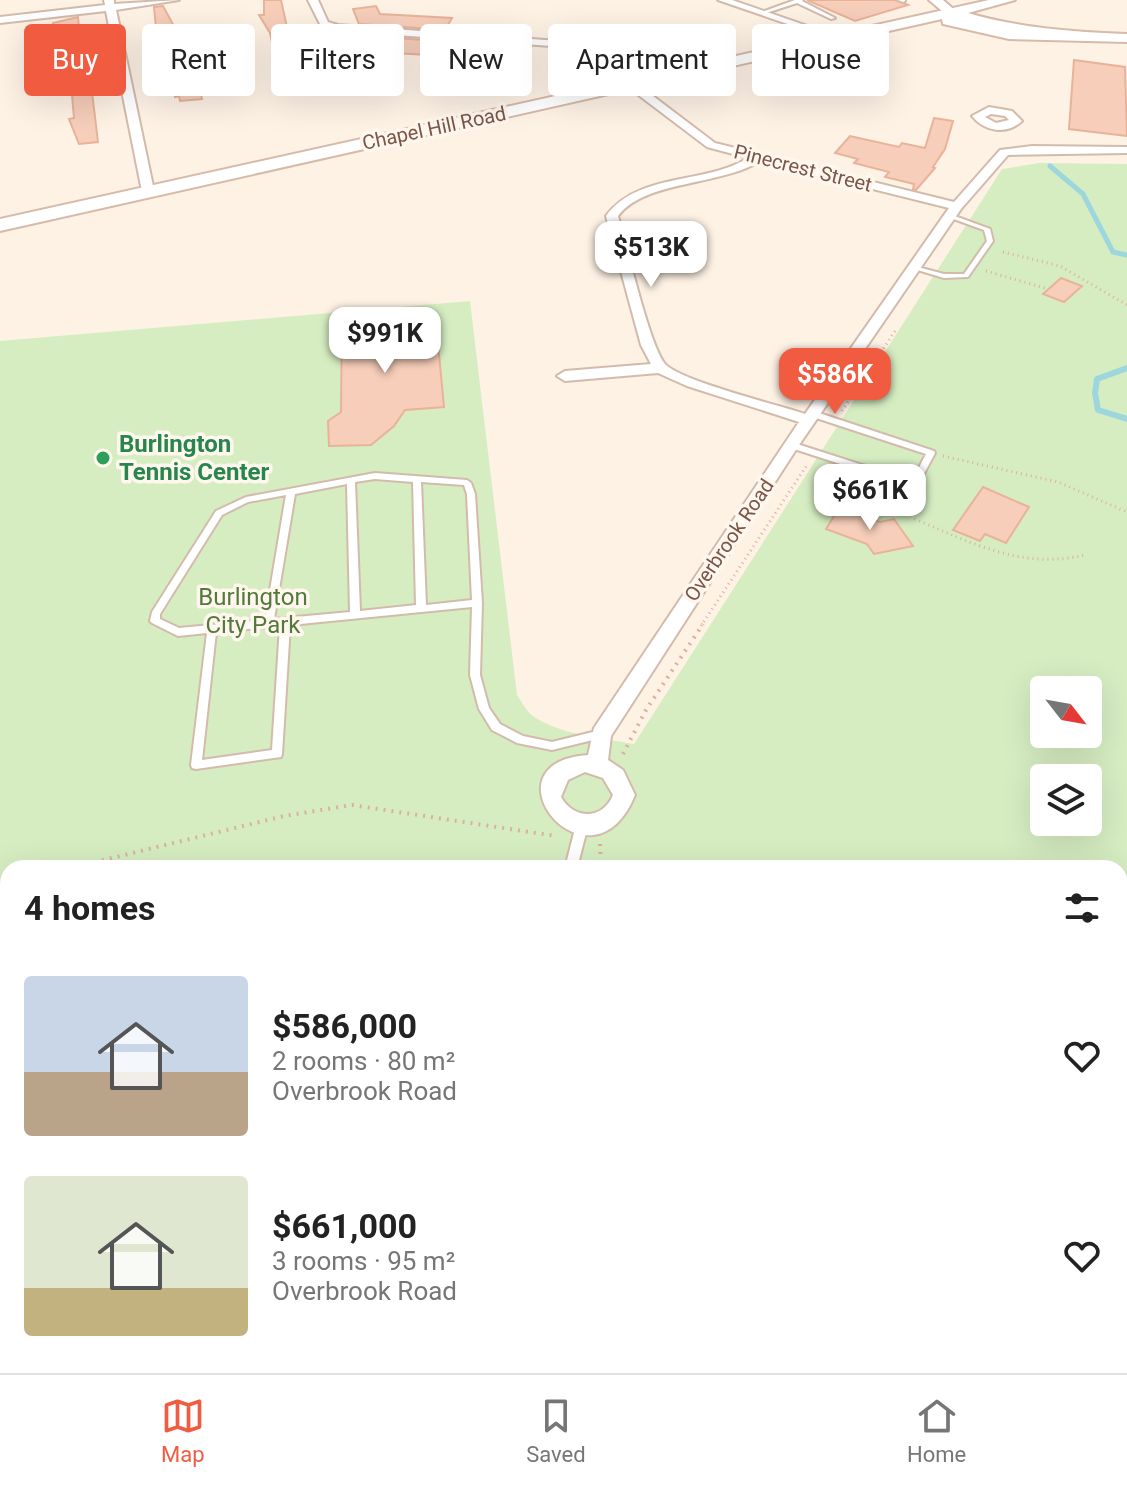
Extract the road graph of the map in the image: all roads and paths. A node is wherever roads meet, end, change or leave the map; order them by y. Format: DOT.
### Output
graph roads {
  1 [pos="174,0"];
  2 [pos="313,0"];
  3 [pos="723,0"];
  4 [pos="935,0"];
  5 [pos="1008,0"];
  6 [pos="799,1"];
  7 [pos="110,4"];
  8 [pos="761,13"];
  9 [pos="952,13"];
  10 [pos="833,18"];
  11 [pos="0,20"];
  12 [pos="794,24"];
  13 [pos="889,27"];
  14 [pos="1009,35"];
  15 [pos="1068,35"];
  16 [pos="1127,38"];
  17 [pos="889,39"];
  18 [pos="548,43"];
  19 [pos="575,96"];
  20 [pos="645,96"];
  21 [pos="1006,126"];
  22 [pos="1019,150"];
  23 [pos="1127,150"];
  24 [pos="758,157"];
  25 [pos="148,191"];
  26 [pos="953,211"];
  27 [pos="0,225"];
  28 [pos="1003,252"];
  29 [pos="972,267"];
  30 [pos="914,268"];
  31 [pos="1048,289"];
  32 [pos="1127,305"];
  33 [pos="900,322"];
  34 [pos="660,368"];
  35 [pos="565,376"];
  36 [pos="811,417"];
  37 [pos="835,421"];
  38 [pos="791,445"];
  39 [pos="814,453"];
  40 [pos="940,456"];
  41 [pos="881,475"];
  42 [pos="417,479"];
  43 [pos="351,481"];
  44 [pos="914,485"];
  45 [pos="291,491"];
  46 [pos="1127,512"];
  47 [pos="859,515"];
  48 [pos="1085,555"];
  49 [pos="477,603"];
  50 [pos="421,609"];
  51 [pos="355,615"];
  52 [pos="285,622"];
  53 [pos="269,623"];
  54 [pos="212,629"];
  55 [pos="601,734"];
  56 [pos="620,761"];
  57 [pos="597,764"];
  58 [pos="587,834"];
  59 [pos="104,860"];
  60 [pos="574,860"];
  61 [pos="598,860"];
  1 -- 7 [label="street"];
  2 -- 18 [label="street, Pinecrest Street"];
  3 -- 8 [label="street"];
  4 -- 9 [label="street"];
  5 -- 9 [label="main road, Chapel Hill Road"];
  6 -- 8 [label="lane"];
  6 -- 10 [label="lane"];
  7 -- 11 [label="street"];
  7 -- 25 [label="street"];
  8 -- 12 [label="street"];
  9 -- 13 [label="main road, Chapel Hill Road"];
  9 -- 14 [label="main road"];
  9 -- 15 [label="main road"];
  14 -- 15 [label="main road"];
  14 -- 17 [label="main road"];
  15 -- 16 [label="main road"];
  19 -- 25 [label="main road, Chapel Hill Road"];
  20 -- 24 [label="street, Pinecrest Street"];
  21 -- 22 [label="street"];
  22 -- 23 [label="street"];
  22 -- 26 [label="street, Overbrook Road"];
  24 -- 26 [label="street, Pinecrest Street"];
  24 -- 34 [label="street"];
  25 -- 27 [label="main road, Chapel Hill Road"];
  26 -- 29 [label="lane"];
  26 -- 30 [label="street, Overbrook Road"];
  28 -- 32 [label="path"];
  29 -- 30 [label="lane"];
  29 -- 31 [label="path"];
  30 -- 36 [label="street, Overbrook Road"];
  33 -- 37 [label="path"];
  34 -- 35 [label="street"];
  34 -- 36 [label="street"];
  36 -- 37 [label="lane"];
  36 -- 38 [label="street, Overbrook Road"];
  37 -- 44 [label="lane"];
  38 -- 39 [label="lane"];
  38 -- 55 [label="street, Overbrook Road"];
  39 -- 41 [label="lane"];
  39 -- 56 [label="path"];
  40 -- 46 [label="path"];
  41 -- 44 [label="lane"];
  41 -- 47 [label="path"];
  42 -- 43 [label="lane"];
  42 -- 49 [label="lane"];
  42 -- 50 [label="lane"];
  43 -- 45 [label="lane"];
  43 -- 51 [label="lane"];
  44 -- 48 [label="path"];
  45 -- 53 [label="lane"];
  45 -- 54 [label="lane"];
  49 -- 50 [label="lane"];
  49 -- 55 [label="lane"];
  50 -- 51 [label="lane"];
  51 -- 52 [label="lane"];
  52 -- 53 [label="lane"];
  52 -- 54 [label="lane"];
  53 -- 54 [label="lane"];
  55 -- 57 [label="street, Overbrook Road"];
  57 -- 58 [label="street"];
  57 -- 58 [label="street"];
  58 -- 59 [label="path"];
  58 -- 60 [label="lane"];
  58 -- 61 [label="path"];
}
